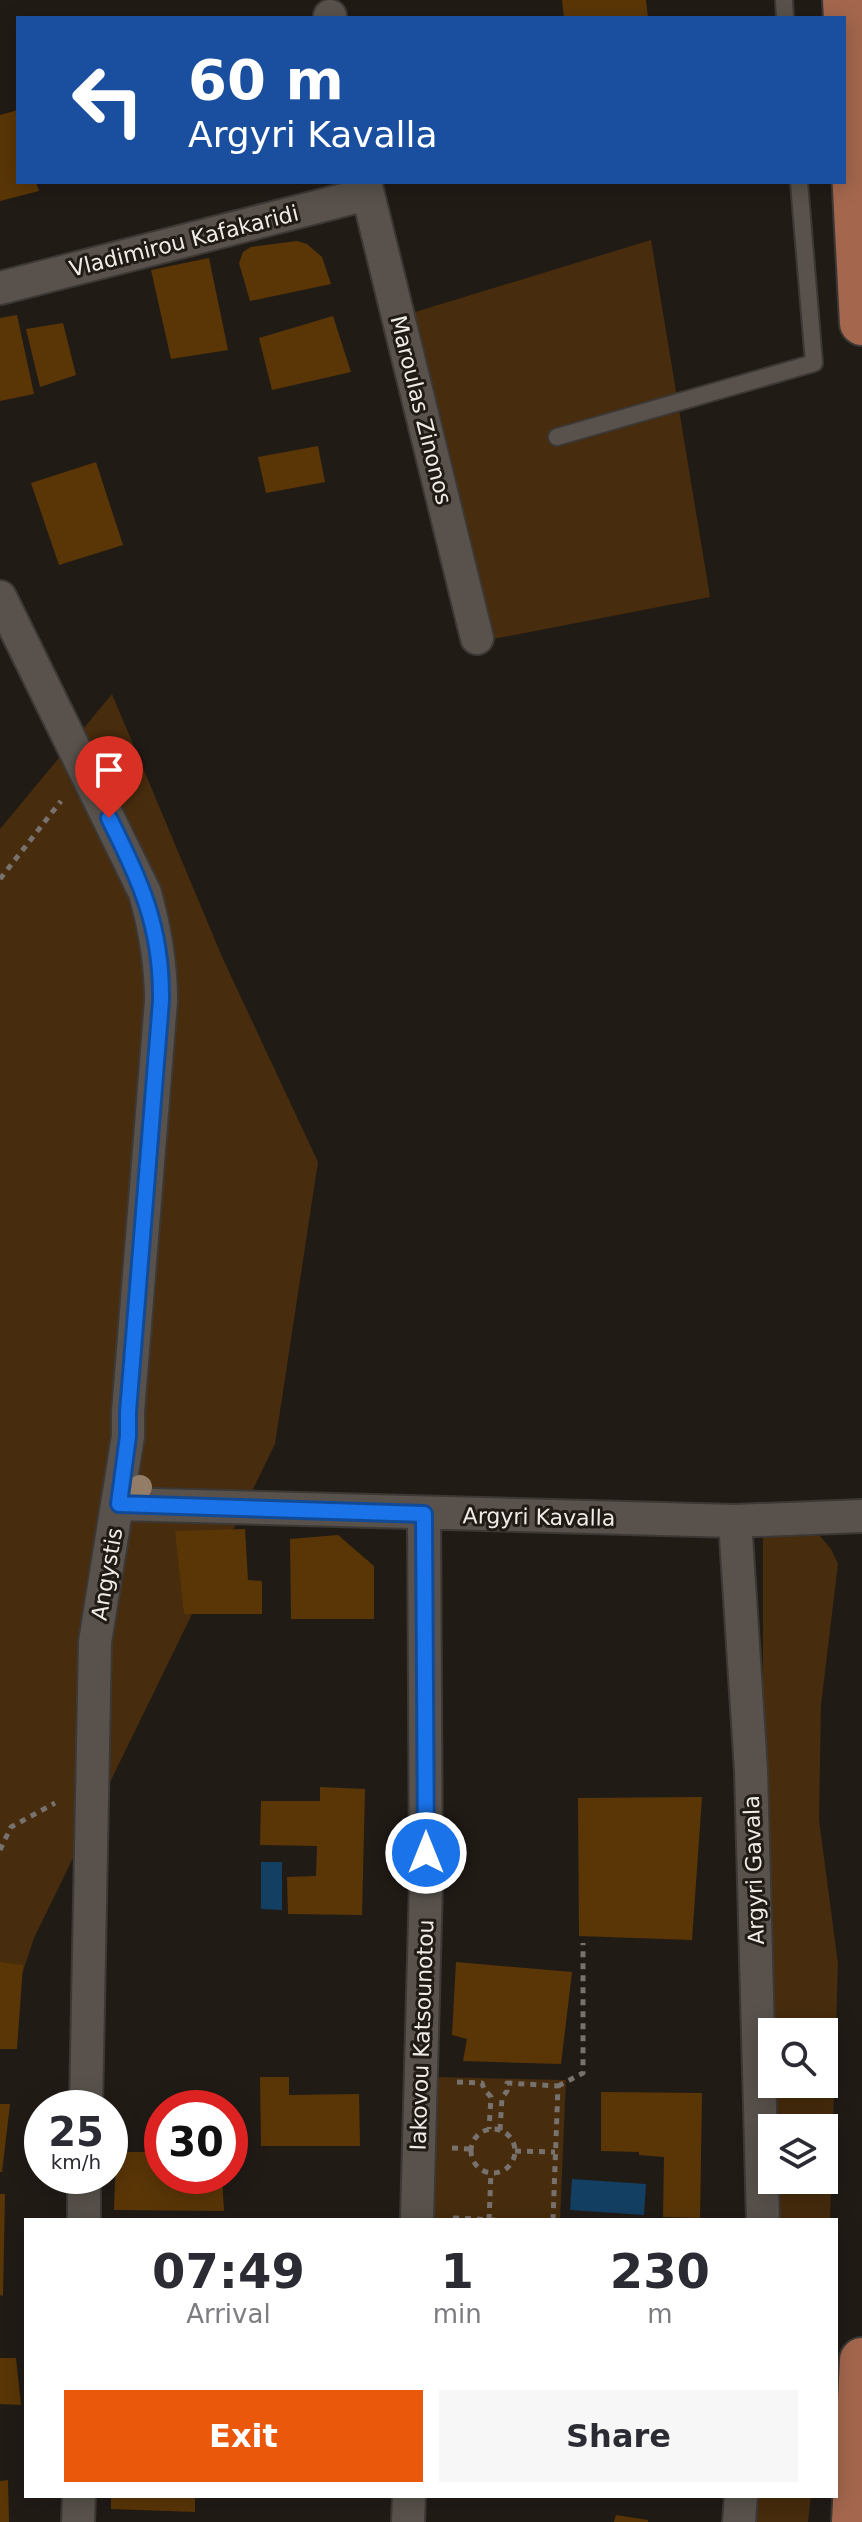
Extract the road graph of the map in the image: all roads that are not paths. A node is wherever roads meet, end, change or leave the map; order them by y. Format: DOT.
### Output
graph roads {
  1 [pos="846,19"];
  2 [pos="799,184"];
  3 [pos="366,188"];
  4 [pos="0,288"];
  5 [pos="862,323"];
  6 [pos="557,437"];
  7 [pos="0,597"];
  8 [pos="477,638"];
  9 [pos="119,1504"];
  10 [pos="424,1514"];
  11 [pos="862,1516"];
  12 [pos="735,1521"];
  13 [pos="86,2090"];
  14 [pos="84,2194"];
  15 [pos="84,2218"];
  16 [pos="417,2218"];
  17 [pos="763,2218"];
  18 [pos="862,2360"];
  19 [pos="79,2498"];
  20 [pos="409,2498"];
  21 [pos="741,2498"];
  22 [pos="78,2522"];
  23 [pos="408,2522"];
  24 [pos="739,2522"];
  25 [pos="854,2522"];
  1 -- 5 [label="main road"];
  2 -- 6 [label="lane"];
  3 -- 4 [label="street, Vladimirou Kafakaridi"];
  3 -- 8 [label="street, Maroulas Zinonos"];
  7 -- 9 [label="street, Angystis"];
  9 -- 10 [label="street, Argyri Kavalla"];
  9 -- 13 [label="street, Angystis"];
  10 -- 12 [label="street, Argyri Kavalla"];
  10 -- 16 [label="street, Iakovou Katsounotou"];
  11 -- 12 [label="street, Argyri Kavalla"];
  12 -- 17 [label="street, Argyri Gavala"];
  14 -- 15 [label="street"];
  18 -- 25 [label="main road"];
  19 -- 22 [label="street"];
  20 -- 23 [label="street"];
  21 -- 24 [label="street"];
}
